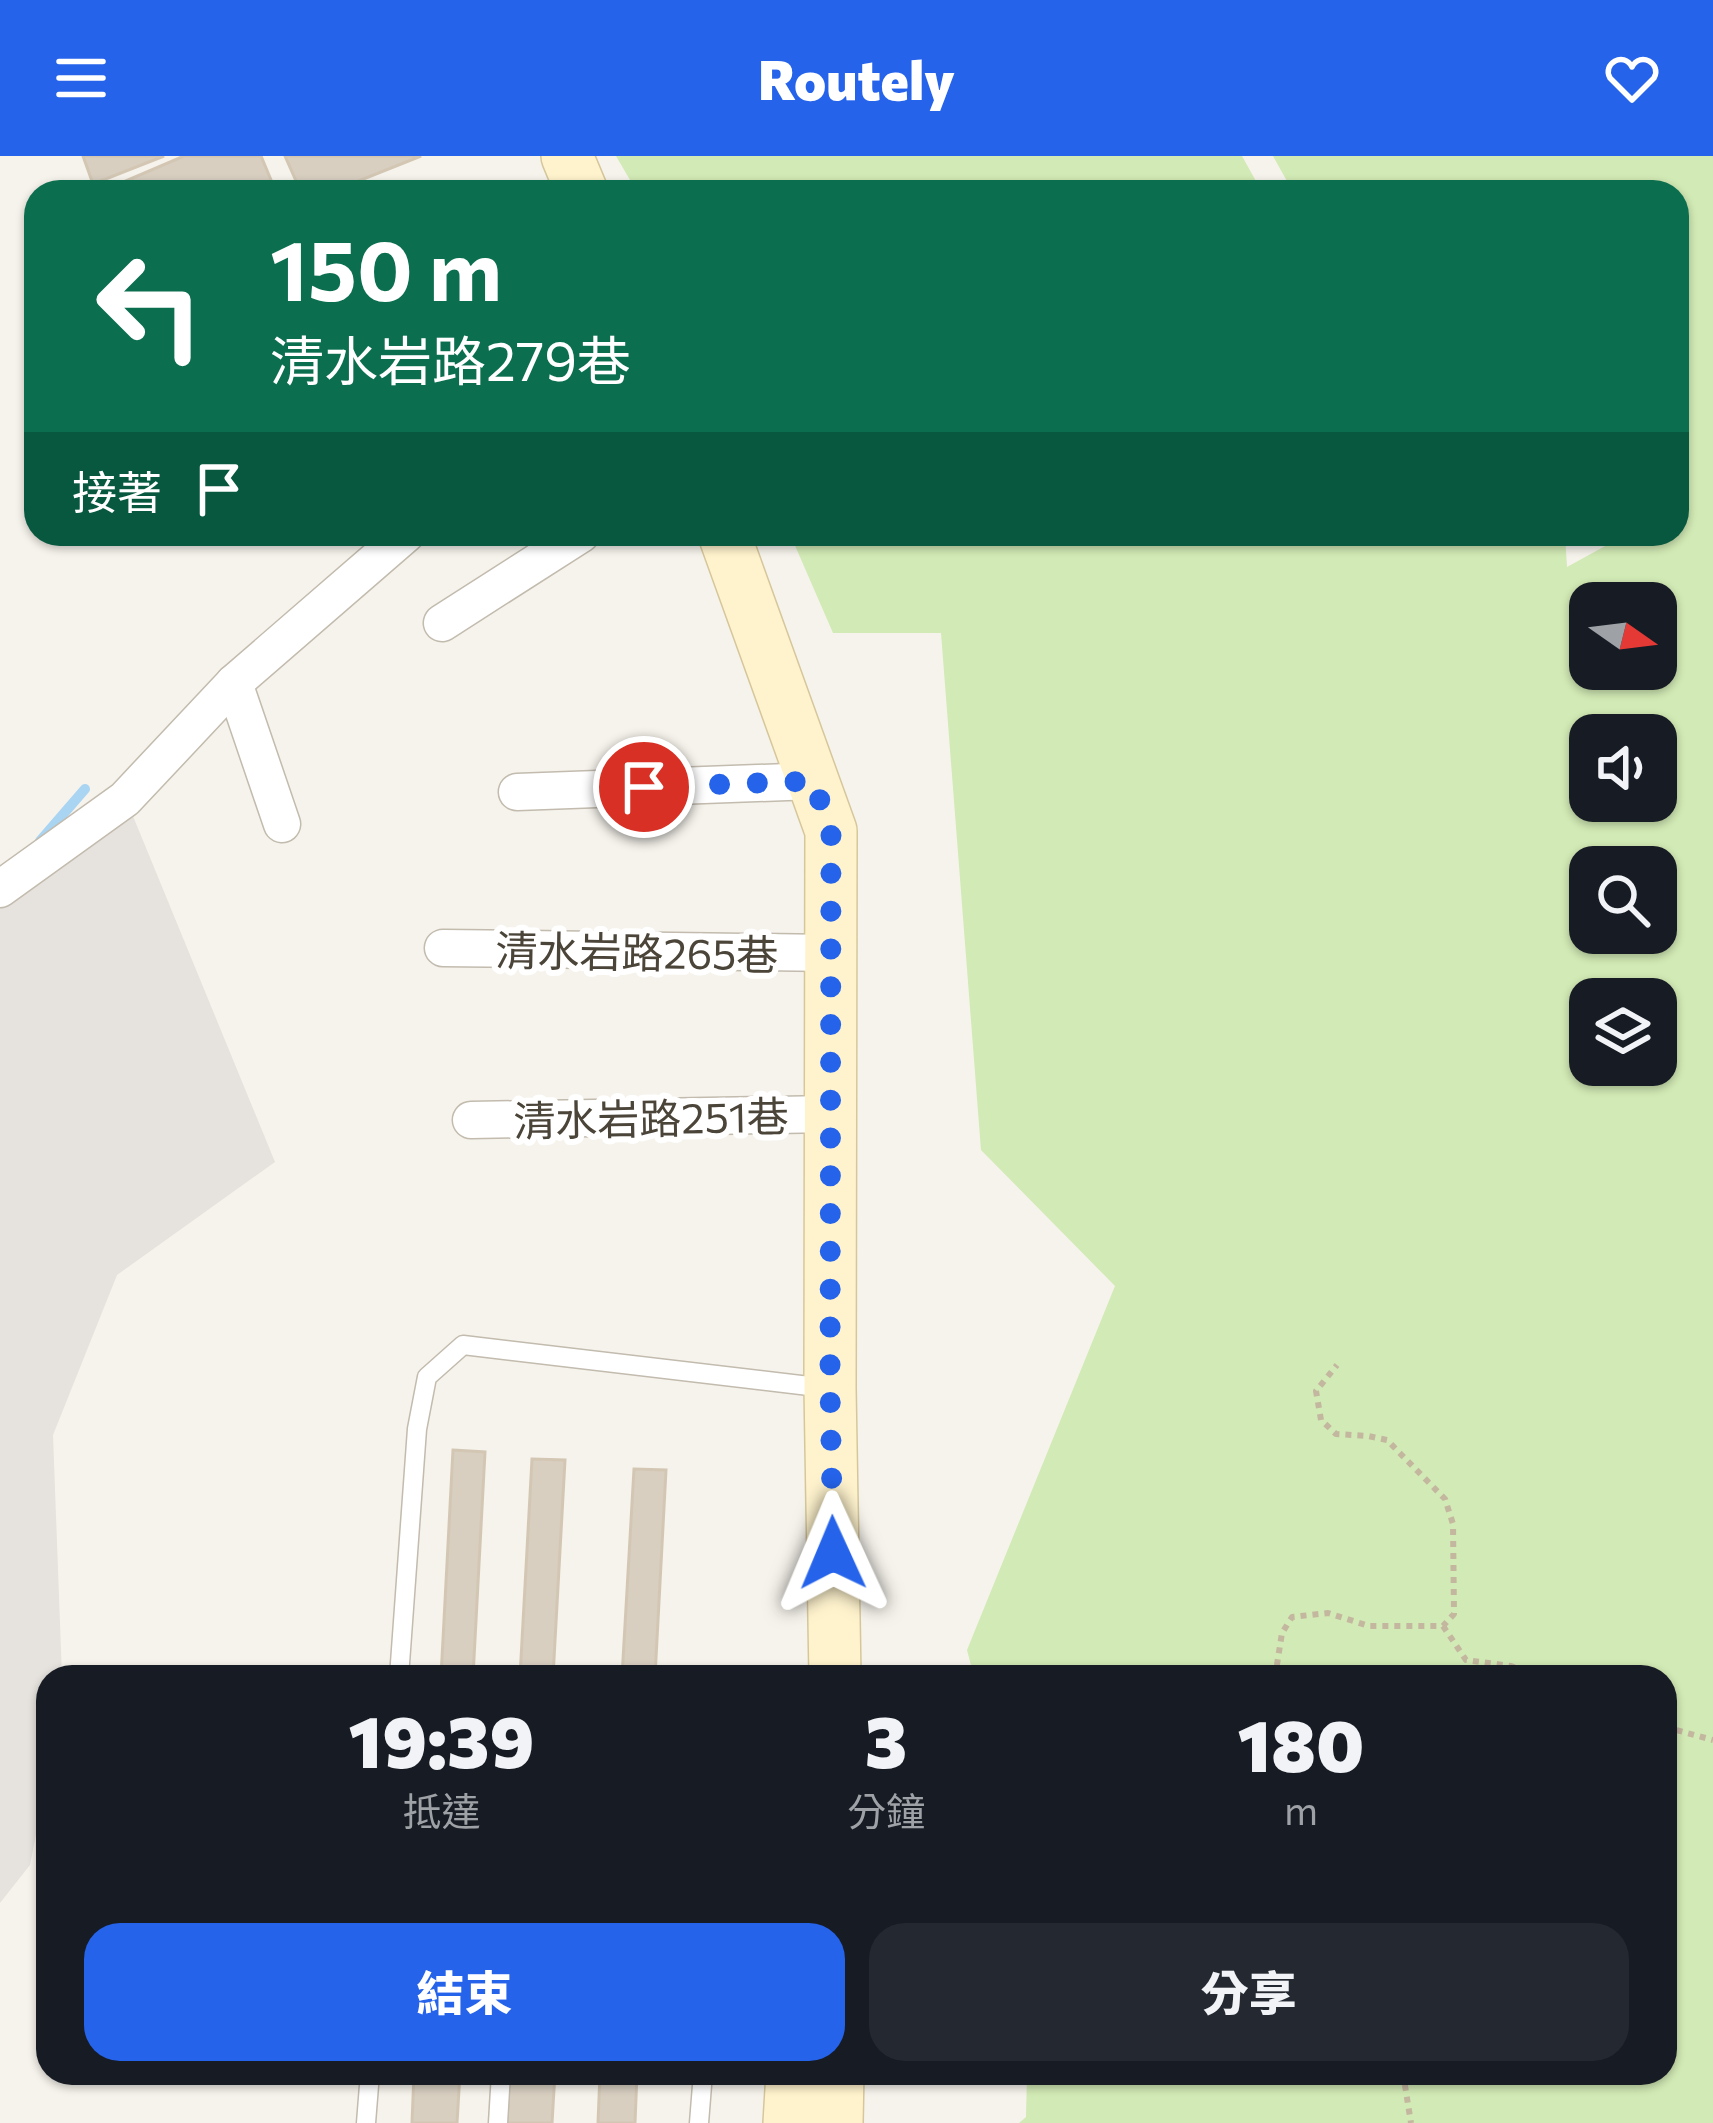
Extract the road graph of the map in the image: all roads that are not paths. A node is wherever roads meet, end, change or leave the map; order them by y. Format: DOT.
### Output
graph roads {
  1 [pos="392,546"];
  2 [pos="561,546"];
  3 [pos="728,546"];
  4 [pos="442,623"];
  5 [pos="234,683"];
  6 [pos="813,781"];
  7 [pos="518,792"];
  8 [pos="282,824"];
  9 [pos="0,889"];
  10 [pos="443,948"];
  11 [pos="831,953"];
  12 [pos="830,1114"];
  13 [pos="471,1120"];
  14 [pos="830,1388"];
  15 [pos="400,1665"];
  16 [pos="835,1665"];
  17 [pos="369,2085"];
  18 [pos="500,2085"];
  19 [pos="702,2085"];
  20 [pos="791,2085"];
  21 [pos="838,2085"];
  22 [pos="366,2123"];
  23 [pos="498,2123"];
  24 [pos="699,2123"];
  25 [pos="789,2123"];
  26 [pos="837,2123"];
  1 -- 5 [label="street"];
  2 -- 4 [label="street"];
  3 -- 6 [label="street"];
  5 -- 8 [label="street"];
  5 -- 9 [label="street"];
  6 -- 7 [label="street"];
  6 -- 11 [label="street"];
  10 -- 11 [label="street, 清水岩路265巷"];
  11 -- 12 [label="street"];
  12 -- 13 [label="street, 清水岩路251巷"];
  12 -- 14 [label="street"];
  14 -- 15 [label="lane"];
  14 -- 16 [label="street"];
  17 -- 22 [label="lane"];
  18 -- 23 [label="lane"];
  19 -- 24 [label="lane"];
  20 -- 25 [label="street"];
  21 -- 26 [label="street"];
}
